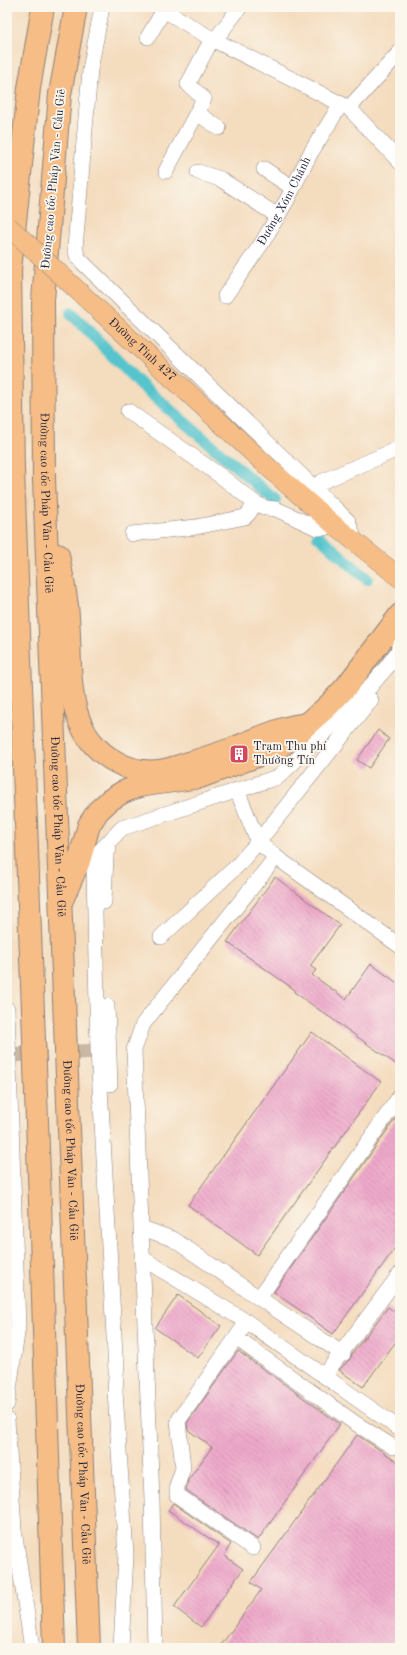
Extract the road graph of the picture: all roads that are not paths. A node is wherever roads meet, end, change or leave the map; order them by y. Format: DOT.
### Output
graph roads {
  1 [pos="36,7"];
  2 [pos="43,7"];
  3 [pos="76,7"];
  4 [pos="102,7"];
  5 [pos="239,7"];
  6 [pos="162,9"];
  7 [pos="148,37"];
  8 [pos="214,40"];
  9 [pos="400,52"];
  10 [pos="29,88"];
  11 [pos="345,106"];
  12 [pos="197,112"];
  13 [pos="220,128"];
  14 [pos="400,162"];
  15 [pos="264,169"];
  16 [pos="166,171"];
  17 [pos="198,172"];
  18 [pos="293,188"];
  19 [pos="278,216"];
  20 [pos="7,225"];
  21 [pos="225,296"];
  22 [pos="128,411"];
  23 [pos="400,448"];
  24 [pos="44,479"];
  25 [pos="316,490"];
  26 [pos="265,510"];
  27 [pos="333,524"];
  28 [pos="132,534"];
  29 [pos="356,543"];
  30 [pos="400,578"];
  31 [pos="399,616"];
  32 [pos="399,650"];
  33 [pos="307,724"];
  34 [pos="237,790"];
  35 [pos="258,842"];
  36 [pos="276,857"];
  37 [pos="60,904"];
  38 [pos="161,937"];
  39 [pos="400,946"];
  40 [pos="7,1009"];
  41 [pos="400,1096"];
  42 [pos="142,1228"];
  43 [pos="142,1258"];
  44 [pos="400,1274"];
  45 [pos="259,1298"];
  46 [pos="247,1322"];
  47 [pos="236,1338"];
  48 [pos="343,1354"];
  49 [pos="324,1376"];
  50 [pos="7,1404"];
  51 [pos="7,1420"];
  52 [pos="400,1430"];
  53 [pos="393,1447"];
  54 [pos="253,1548"];
  55 [pos="32,1648"];
  56 [pos="54,1648"];
  57 [pos="89,1648"];
  58 [pos="121,1648"];
  59 [pos="155,1648"];
  1 -- 10 [label="highway"];
  2 -- 10 [label="highway"];
  3 -- 24 [label="highway, Đường cao tốc Pháp Vân - Cầu Giẽ"];
  4 -- 25 [label="street"];
  5 -- 8 [label="street"];
  6 -- 7 [label="street"];
  6 -- 8 [label="street"];
  8 -- 11 [label="street"];
  8 -- 12 [label="street"];
  9 -- 11 [label="street, Đường Xóm Chánh"];
  10 -- 56 [label="highway"];
  11 -- 14 [label="street"];
  11 -- 18 [label="street, Đường Xóm Chánh"];
  12 -- 13 [label="street"];
  12 -- 16 [label="street"];
  15 -- 18 [label="street"];
  17 -- 19 [label="street"];
  18 -- 19 [label="street, Đường Xóm Chánh"];
  19 -- 21 [label="street, Đường Xóm Chánh"];
  20 -- 27 [label="main road, Đường Tỉnh 427, bridge"];
  22 -- 26 [label="street"];
  23 -- 25 [label="street"];
  24 -- 33 [label="highway"];
  24 -- 37 [label="highway, Đường cao tốc Pháp Vân - Cầu Giẽ"];
  25 -- 29 [label="street"];
  26 -- 27 [label="street"];
  26 -- 28 [label="street"];
  27 -- 29 [label="main road, Đường Tỉnh 427"];
  29 -- 30 [label="main road, Đường Tỉnh 427"];
  31 -- 32 [label="street"];
  31 -- 33 [label="highway"];
  32 -- 34 [label="street"];
  32 -- 35 [label="street"];
  33 -- 37 [label="highway"];
  34 -- 35 [label="street"];
  34 -- 58 [label="street"];
  35 -- 36 [label="street"];
  35 -- 38 [label="street"];
  36 -- 39 [label="street"];
  36 -- 42 [label="street"];
  37 -- 57 [label="highway, Đường cao tốc Pháp Vân - Cầu Giẽ"];
  40 -- 50 [label="street"];
  41 -- 45 [label="street"];
  42 -- 43 [label="street"];
  42 -- 45 [label="street"];
  43 -- 46 [label="street"];
  43 -- 59 [label="street"];
  44 -- 48 [label="street"];
  45 -- 48 [label="street"];
  46 -- 47 [label="street"];
  46 -- 49 [label="street"];
  47 -- 53 [label="street"];
  47 -- 54 [label="street"];
  48 -- 49 [label="street"];
  49 -- 52 [label="street"];
  51 -- 55 [label="street"];
}
